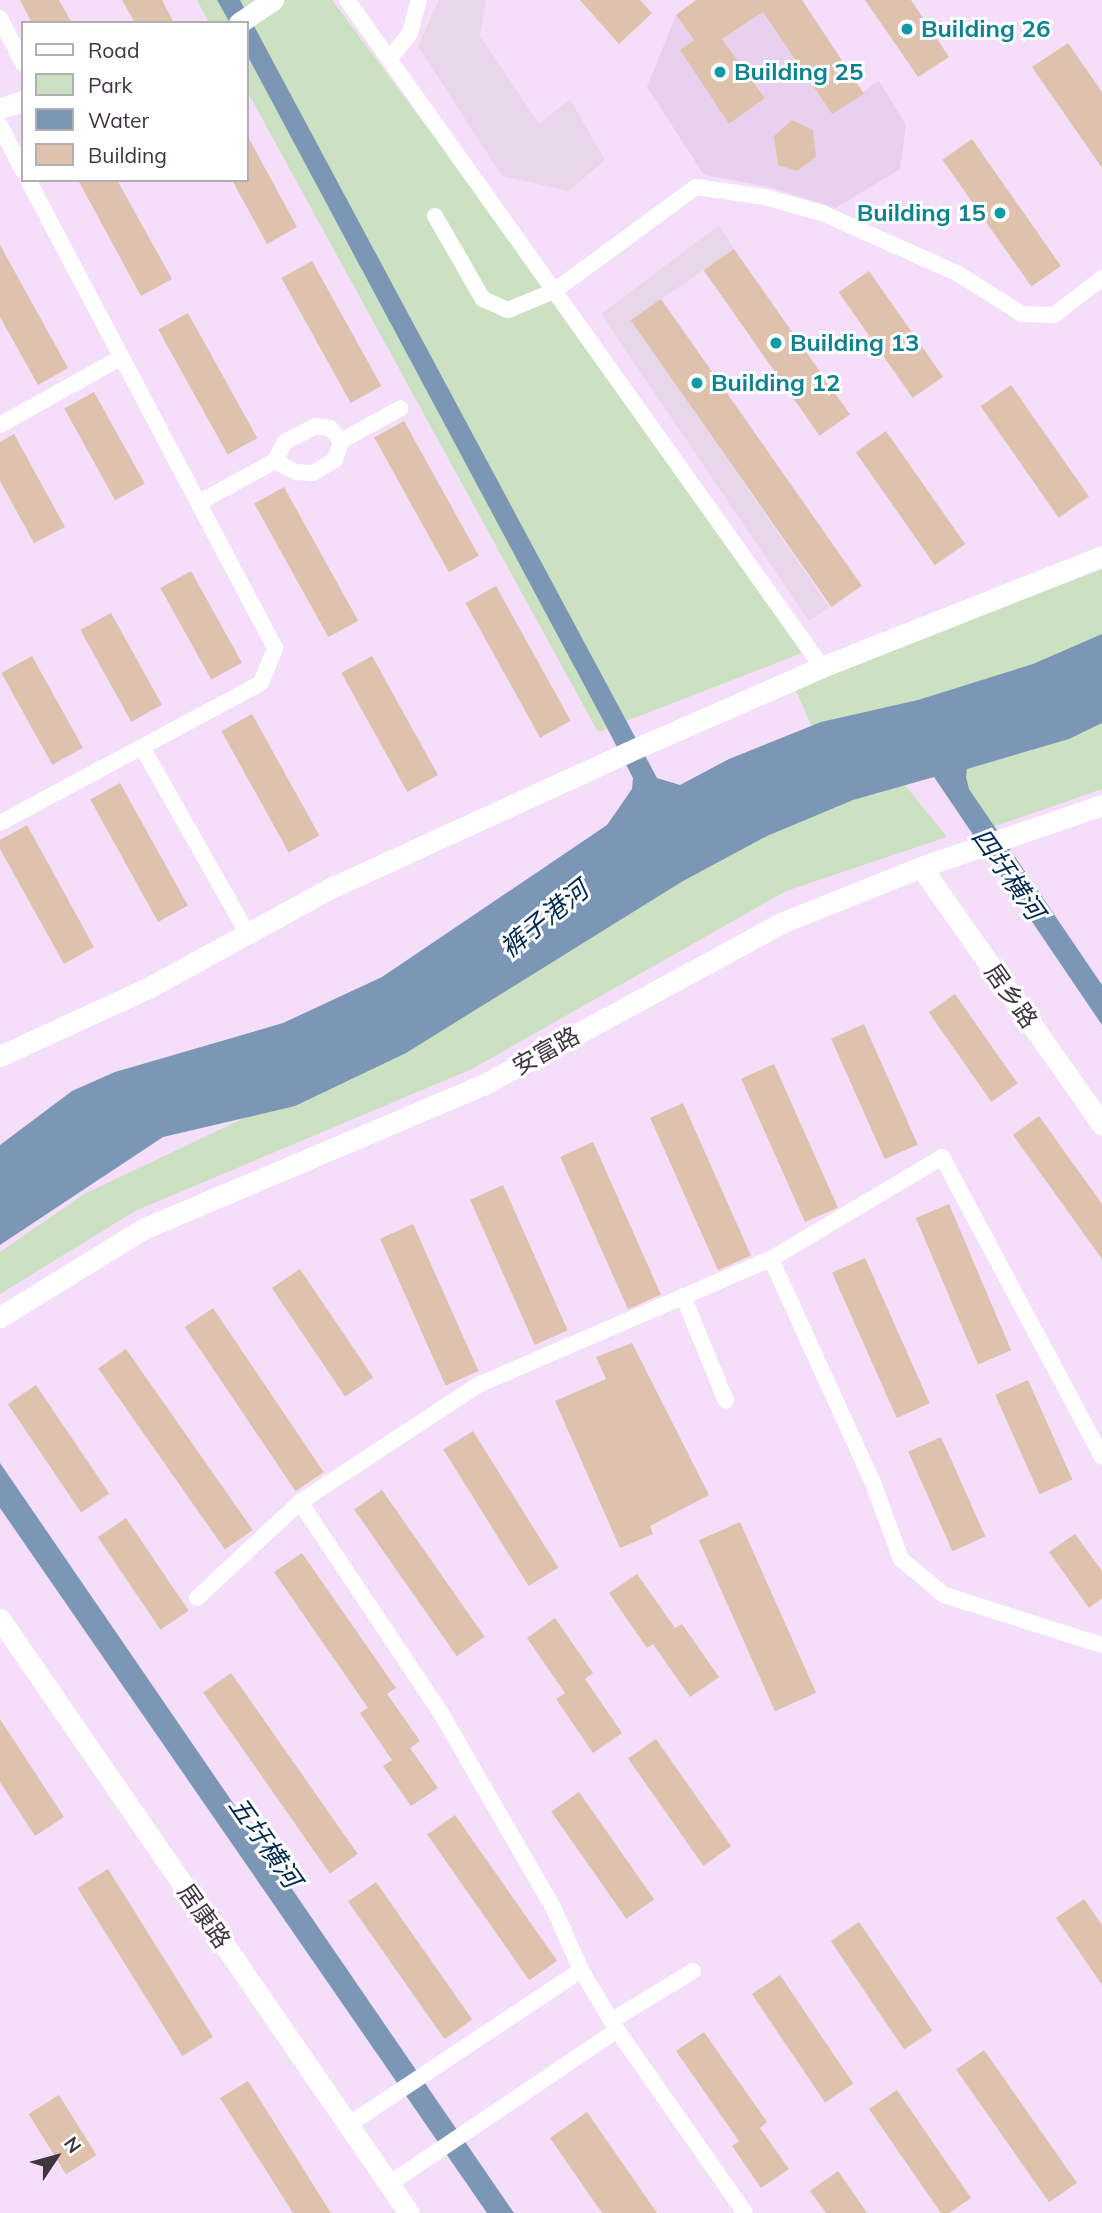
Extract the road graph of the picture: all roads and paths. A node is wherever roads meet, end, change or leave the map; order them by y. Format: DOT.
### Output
graph roads {
  1 [pos="346,0"];
  2 [pos="419,0"];
  3 [pos="270,4"];
  4 [pos="0,18"];
  5 [pos="242,21"];
  6 [pos="388,59"];
  7 [pos="21,60"];
  8 [pos="21,102"];
  9 [pos="0,108"];
  10 [pos="0,125"];
  11 [pos="21,166"];
  12 [pos="29,182"];
  13 [pos="435,216"];
  14 [pos="1102,278"];
  15 [pos="554,290"];
  16 [pos="120,358"];
  17 [pos="401,408"];
  18 [pos="0,425"];
  19 [pos="341,441"];
  20 [pos="275,461"];
  21 [pos="198,503"];
  22 [pos="1102,556"];
  23 [pos="822,667"];
  24 [pos="142,747"];
  25 [pos="1102,805"];
  26 [pos="0,823"];
  27 [pos="921,867"];
  28 [pos="248,934"];
  29 [pos="0,1056"];
  30 [pos="1102,1125"];
  31 [pos="771,1259"];
  32 [pos="683,1296"];
  33 [pos="0,1317"];
  34 [pos="726,1401"];
  35 [pos="1102,1457"];
  36 [pos="300,1502"];
  37 [pos="197,1598"];
  38 [pos="0,1619"];
  39 [pos="1102,1645"];
  40 [pos="581,1970"];
  41 [pos="693,1971"];
  42 [pos="614,2025"];
  43 [pos="348,2125"];
  44 [pos="389,2184"];
  45 [pos="409,2213"];
  46 [pos="745,2213"];
  1 -- 6 [label="street"];
  2 -- 6 [label="street"];
  3 -- 5 [label="street"];
  4 -- 7 [label="street"];
  6 -- 15 [label="street"];
  8 -- 9 [label="street"];
  10 -- 11 [label="street"];
  12 -- 16 [label="street"];
  13 -- 15 [label="street"];
  14 -- 15 [label="street"];
  15 -- 23 [label="street"];
  16 -- 18 [label="street"];
  16 -- 21 [label="street"];
  17 -- 19 [label="street"];
  19 -- 20 [label="street"];
  19 -- 20 [label="street"];
  20 -- 21 [label="street"];
  21 -- 24 [label="street"];
  22 -- 23 [label="street"];
  23 -- 28 [label="street"];
  24 -- 26 [label="street"];
  24 -- 28 [label="street"];
  25 -- 27 [label="street, 安富路"];
  27 -- 30 [label="street, 居乡路"];
  27 -- 33 [label="street, 安富路"];
  28 -- 29 [label="street"];
  31 -- 32 [label="street"];
  31 -- 35 [label="street"];
  31 -- 39 [label="street"];
  32 -- 34 [label="street"];
  32 -- 36 [label="street"];
  36 -- 37 [label="street"];
  36 -- 40 [label="street"];
  38 -- 43 [label="street, 居康路"];
  40 -- 42 [label="street"];
  40 -- 43 [label="street"];
  41 -- 42 [label="street"];
  42 -- 44 [label="street"];
  42 -- 46 [label="street"];
  43 -- 44 [label="street, 居康路"];
  44 -- 45 [label="street, 居康路"];
}
